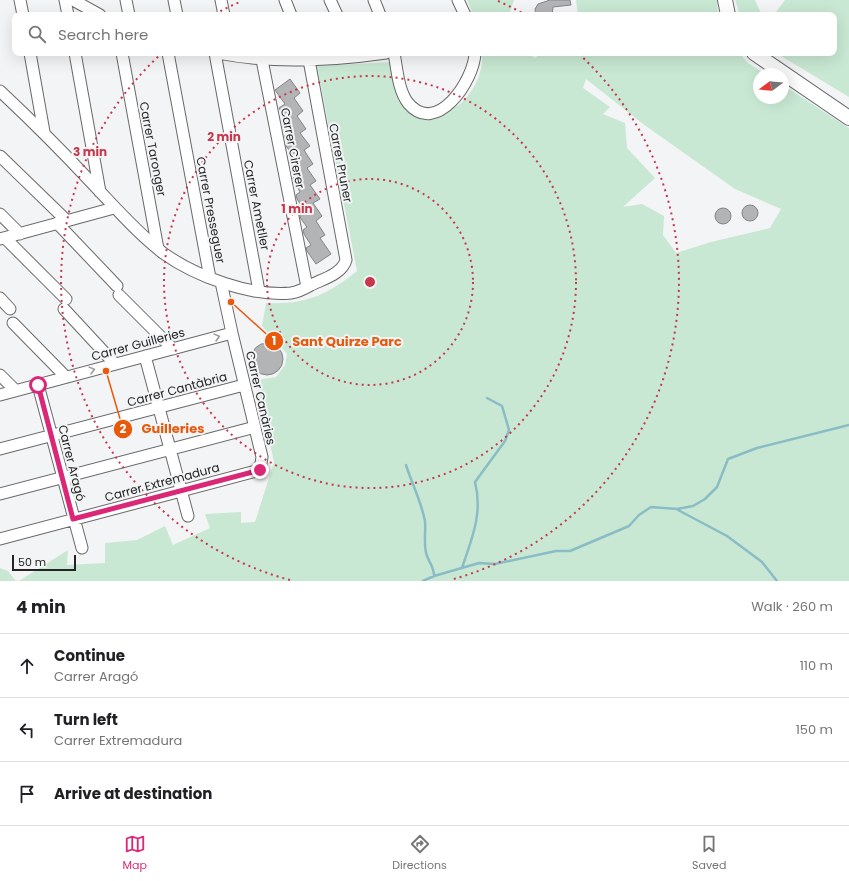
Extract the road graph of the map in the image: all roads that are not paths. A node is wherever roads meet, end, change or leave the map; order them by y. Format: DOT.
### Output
graph roads {
  1 [pos="20,0"];
  2 [pos="65,0"];
  3 [pos="126,0"];
  4 [pos="174,0"];
  5 [pos="221,0"];
  6 [pos="285,0"];
  7 [pos="330,0"];
  8 [pos="374,0"];
  9 [pos="458,0"];
  10 [pos="725,0"];
  11 [pos="76,1"];
  12 [pos="22,12"];
  13 [pos="67,12"];
  14 [pos="95,12"];
  15 [pos="128,12"];
  16 [pos="176,12"];
  17 [pos="223,12"];
  18 [pos="290,12"];
  19 [pos="336,12"];
  20 [pos="379,12"];
  21 [pos="464,12"];
  22 [pos="727,12"];
  23 [pos="31,56"];
  24 [pos="76,56"];
  25 [pos="123,56"];
  26 [pos="169,56"];
  27 [pos="217,56"];
  28 [pos="241,56"];
  29 [pos="307,56"];
  30 [pos="395,56"];
  31 [pos="474,56"];
  32 [pos="758,56"];
  33 [pos="262,60"];
  34 [pos="0,91"];
  35 [pos="849,118"];
  36 [pos="44,132"];
  37 [pos="0,156"];
  38 [pos="100,192"];
  39 [pos="114,208"];
  40 [pos="0,214"];
  41 [pos="61,222"];
  42 [pos="20,234"];
  43 [pos="2,238"];
  44 [pos="158,249"];
  45 [pos="210,278"];
  46 [pos="221,282"];
  47 [pos="307,287"];
  48 [pos="259,291"];
  49 [pos="0,298"];
  50 [pos="10,309"];
  51 [pos="13,323"];
  52 [pos="232,333"];
  53 [pos="173,348"];
  54 [pos="145,356"];
  55 [pos="115,364"];
  56 [pos="0,375"];
  57 [pos="66,377"];
  58 [pos="244,384"];
  59 [pos="38,385"];
  60 [pos="15,390"];
  61 [pos="0,395"];
  62 [pos="159,407"];
  63 [pos="255,427"];
  64 [pos="51,435"];
  65 [pos="0,448"];
  66 [pos="170,450"];
  67 [pos="260,470"];
  68 [pos="62,478"];
  69 [pos="181,491"];
  70 [pos="0,494"];
  71 [pos="188,516"];
  72 [pos="73,519"];
  73 [pos="0,539"];
  74 [pos="82,548"];
  1 -- 12 [label="street"];
  2 -- 13 [label="street"];
  3 -- 15 [label="street"];
  4 -- 16 [label="street"];
  5 -- 17 [label="street"];
  6 -- 18 [label="street"];
  7 -- 19 [label="street"];
  8 -- 20 [label="street"];
  9 -- 21 [label="street"];
  10 -- 22 [label="main road"];
  11 -- 14 [label="street"];
  23 -- 36 [label="street"];
  24 -- 38 [label="street"];
  25 -- 44 [label="street, Carrer Taronger"];
  26 -- 45 [label="street, Carrer Presseguer"];
  27 -- 48 [label="street, Carrer Ametller"];
  28 -- 33 [label="street"];
  29 -- 33 [label="street"];
  29 -- 47 [label="street, Carrer Pruner"];
  30 -- 31 [label="street"];
  32 -- 35 [label="main road"];
  33 -- 47 [label="street, Carrer Cirerer"];
  34 -- 36 [label="street"];
  36 -- 38 [label="street"];
  37 -- 41 [label="street"];
  38 -- 39 [label="street"];
  39 -- 41 [label="street"];
  39 -- 44 [label="street"];
  40 -- 42 [label="street"];
  41 -- 42 [label="street"];
  41 -- 53 [label="street"];
  42 -- 43 [label="street"];
  43 -- 55 [label="street"];
  44 -- 45 [label="street"];
  45 -- 46 [label="street"];
  46 -- 48 [label="street"];
  46 -- 52 [label="street"];
  47 -- 48 [label="street"];
  49 -- 50 [label="street"];
  51 -- 57 [label="street"];
  53 -- 52 [label="street, Carrer Guilleries, one-way"];
  52 -- 58 [label="street, Carrer Canàries"];
  53 -- 54 [label="street, Carrer Guilleries"];
  54 -- 55 [label="street, Carrer Guilleries"];
  54 -- 62 [label="street"];
  57 -- 55 [label="street, Carrer Guilleries, one-way"];
  56 -- 60 [label="street"];
  57 -- 59 [label="street, Carrer Guilleries"];
  58 -- 62 [label="street, Carrer Cantàbria"];
  58 -- 63 [label="street, Carrer Canàries"];
  59 -- 60 [label="street, Carrer Guilleries"];
  59 -- 64 [label="street, Carrer Aragó"];
  60 -- 61 [label="street, Carrer Guilleries"];
  62 -- 64 [label="street, Carrer Cantàbria"];
  62 -- 66 [label="street"];
  63 -- 66 [label="street"];
  63 -- 67 [label="street, Carrer Canàries"];
  64 -- 65 [label="street, Carrer Cantàbria"];
  64 -- 68 [label="street, Carrer Aragó"];
  66 -- 68 [label="street"];
  66 -- 69 [label="street"];
  67 -- 69 [label="street, Carrer Extremadura"];
  68 -- 70 [label="street"];
  68 -- 72 [label="street, Carrer Aragó"];
  69 -- 71 [label="street"];
  69 -- 72 [label="street, Carrer Extremadura"];
  72 -- 73 [label="street, Carrer Extremadura"];
  72 -- 74 [label="street, Carrer Aragó"];
}
